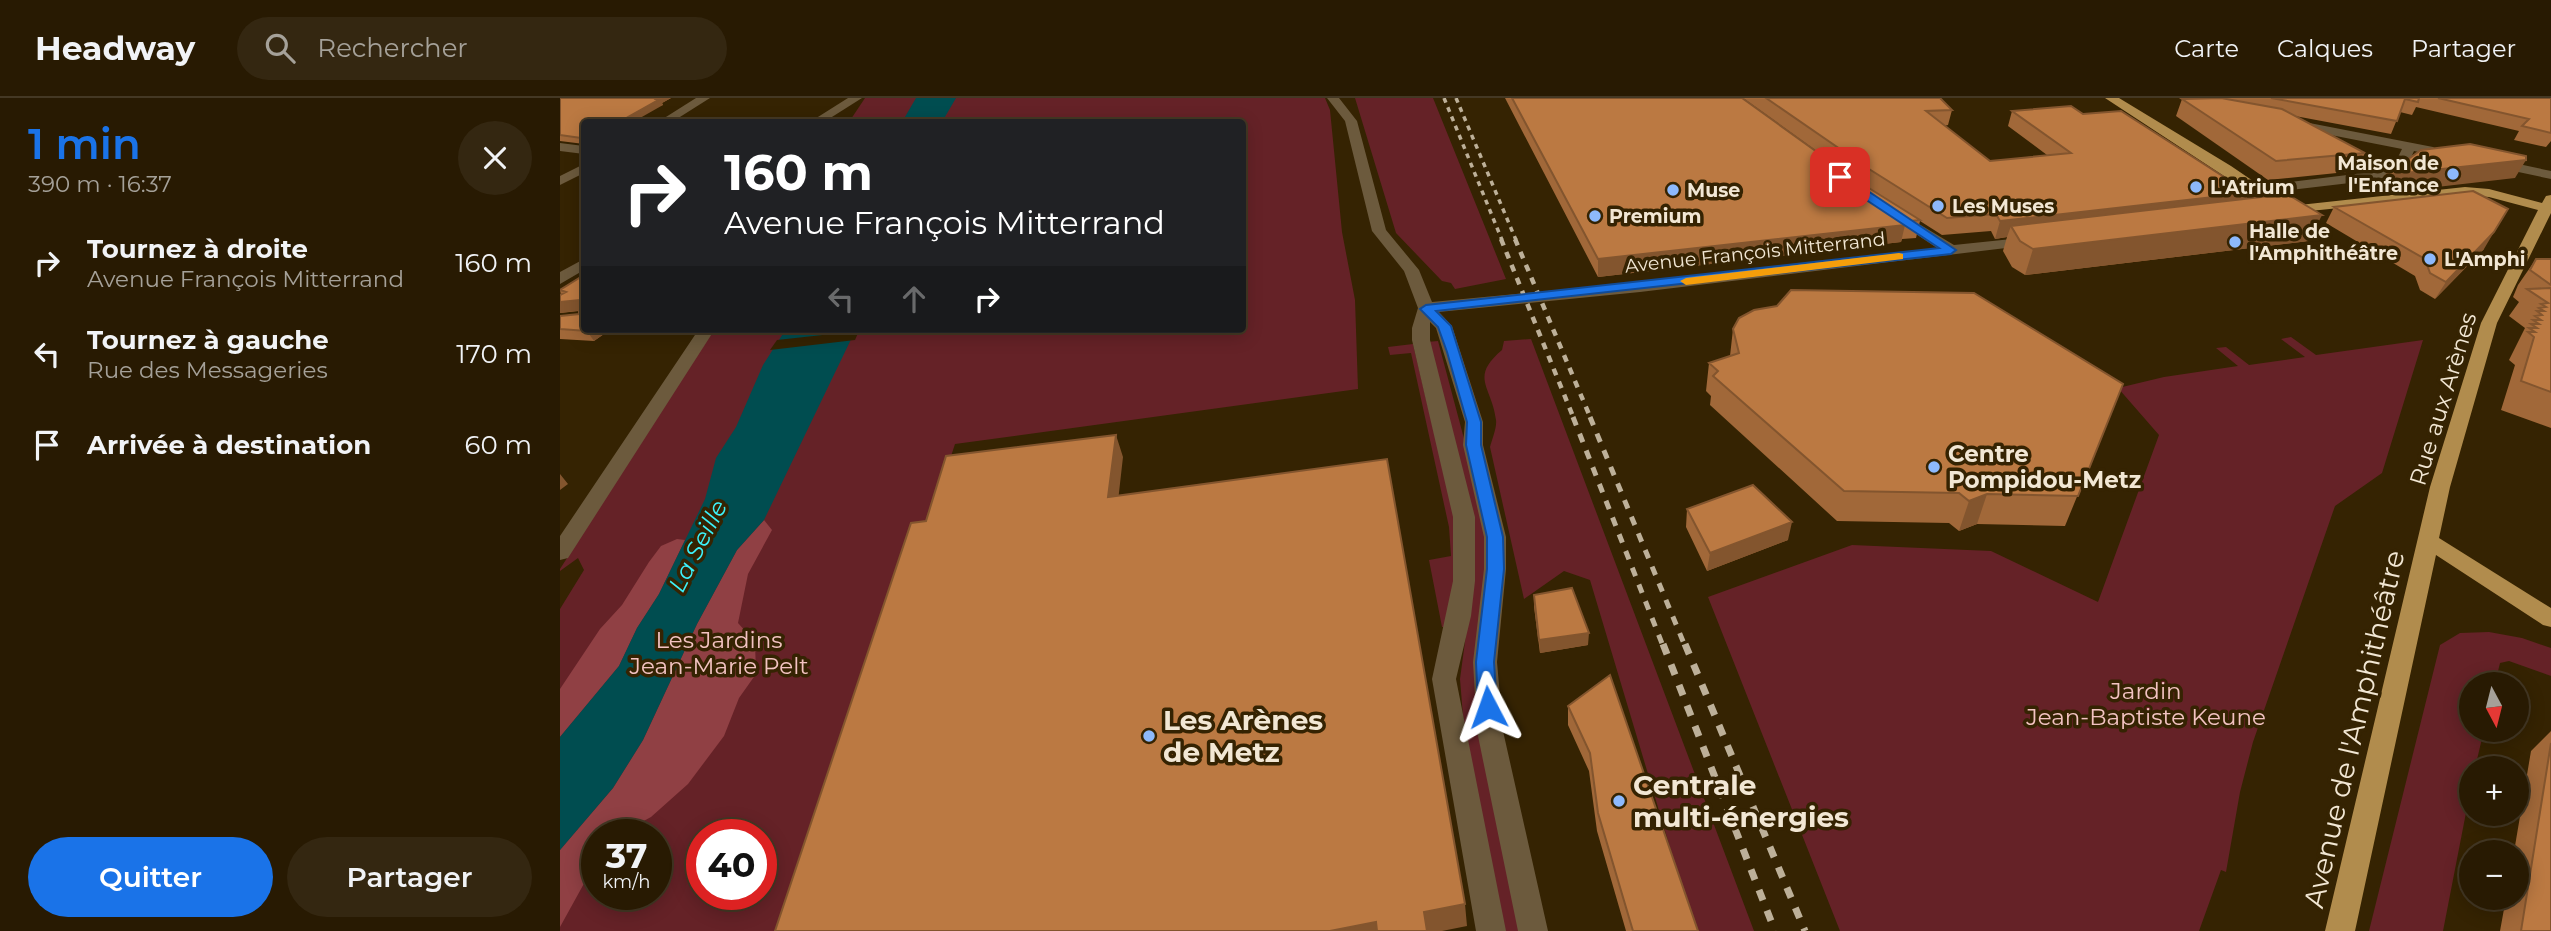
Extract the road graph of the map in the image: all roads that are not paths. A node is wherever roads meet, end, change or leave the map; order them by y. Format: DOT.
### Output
graph roads {
  1 [pos="704,98"];
  2 [pos="1333,98"];
  3 [pos="2111,98"];
  4 [pos="853,100"];
  5 [pos="669,119"];
  6 [pos="821,119"];
  7 [pos="2286,122"];
  8 [pos="560,147"];
  9 [pos="2409,147"];
  10 [pos="581,149"];
  11 [pos="2433,151"];
  12 [pos="2493,163"];
  13 [pos="2226,169"];
  14 [pos="581,170"];
  15 [pos="2551,175"];
  16 [pos="560,181"];
  17 [pos="2245,184"];
  18 [pos="2267,187"];
  19 [pos="2549,203"];
  20 [pos="1879,204"];
  21 [pos="2306,209"];
  22 [pos="2287,211"];
  23 [pos="2269,213"];
  24 [pos="2048,239"];
  25 [pos="1951,250"];
  26 [pos="581,266"];
  27 [pos="560,279"];
  28 [pos="1426,309"];
  29 [pos="704,333"];
  30 [pos="2429,541"];
  31 [pos="560,553"];
  32 [pos="2551,618"];
  33 [pos="1491,931"];
  34 [pos="1533,931"];
  35 [pos="2340,931"];
  1 -- 5 [label="street"];
  2 -- 28 [label="street"];
  3 -- 13 [label="main road"];
  4 -- 6 [label="street"];
  7 -- 9 [label="street"];
  8 -- 10 [label="street"];
  9 -- 11 [label="street"];
  9 -- 18 [label="street"];
  12 -- 15 [label="street"];
  13 -- 17 [label="main road"];
  13 -- 18 [label="main road"];
  14 -- 16 [label="street"];
  17 -- 18 [label="street"];
  17 -- 22 [label="main road"];
  18 -- 21 [label="main road"];
  19 -- 21 [label="main road"];
  19 -- 30 [label="main road, Rue aux Arènes"];
  20 -- 25 [label="street"];
  21 -- 22 [label="main road"];
  22 -- 23 [label="street"];
  24 -- 25 [label="street, Avenue François Mitterrand"];
  25 -- 28 [label="street, Avenue François Mitterrand"];
  26 -- 27 [label="street"];
  28 -- 33 [label="street"];
  28 -- 34 [label="street"];
  29 -- 31 [label="street"];
  30 -- 32 [label="main road"];
  30 -- 35 [label="main road, Avenue de l'Amphithéâtre"];
}
